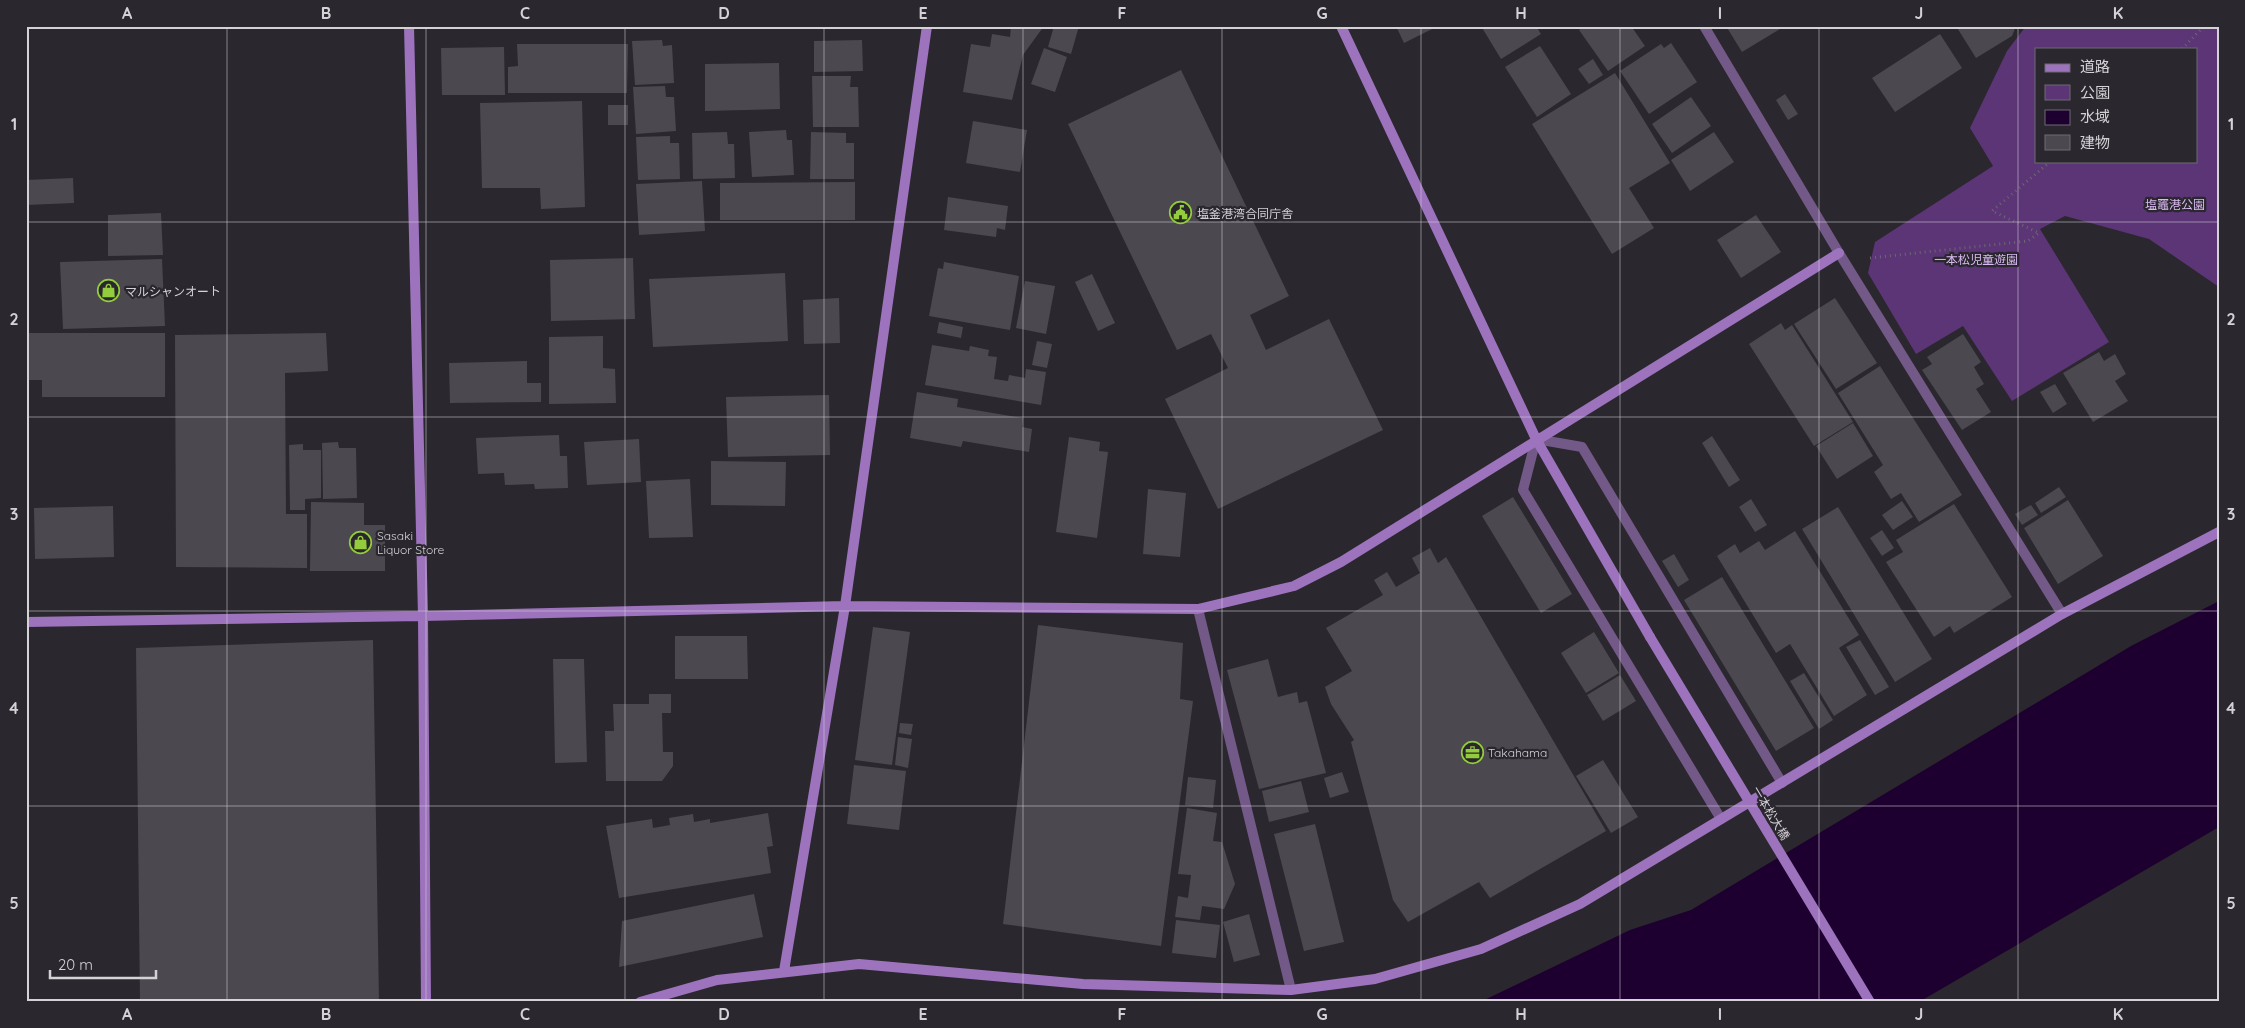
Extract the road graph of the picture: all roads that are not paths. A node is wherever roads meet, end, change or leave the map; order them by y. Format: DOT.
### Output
graph roads {
  1 [pos="409,26"];
  2 [pos="927,26"];
  3 [pos="1341,26"];
  4 [pos="1704,26"];
  5 [pos="1839,253"];
  6 [pos="1536,439"];
  7 [pos="2219,532"];
  8 [pos="845,606"];
  9 [pos="1198,610"];
  10 [pos="2062,614"];
  11 [pos="423,616"];
  12 [pos="26,622"];
  13 [pos="1782,783"];
  14 [pos="1721,819"];
  15 [pos="784,971"];
  16 [pos="1291,990"];
  17 [pos="426,1002"];
  18 [pos="640,1002"];
  19 [pos="1870,1002"];
  1 -- 11 [label="street"];
  2 -- 8 [label="street"];
  3 -- 6 [label="street, 一本松大橋"];
  4 -- 5 [label="street"];
  5 -- 6 [label="street"];
  5 -- 10 [label="street"];
  6 -- 9 [label="street"];
  6 -- 13 [label="street"];
  6 -- 14 [label="street"];
  6 -- 19 [label="street, 一本松大橋, bridge"];
  7 -- 10 [label="street"];
  8 -- 9 [label="street"];
  8 -- 11 [label="street"];
  8 -- 15 [label="street"];
  9 -- 16 [label="street"];
  10 -- 13 [label="street"];
  11 -- 12 [label="street"];
  11 -- 17 [label="street"];
  13 -- 14 [label="street"];
  14 -- 16 [label="street"];
  15 -- 16 [label="street"];
  15 -- 18 [label="street"];
}
